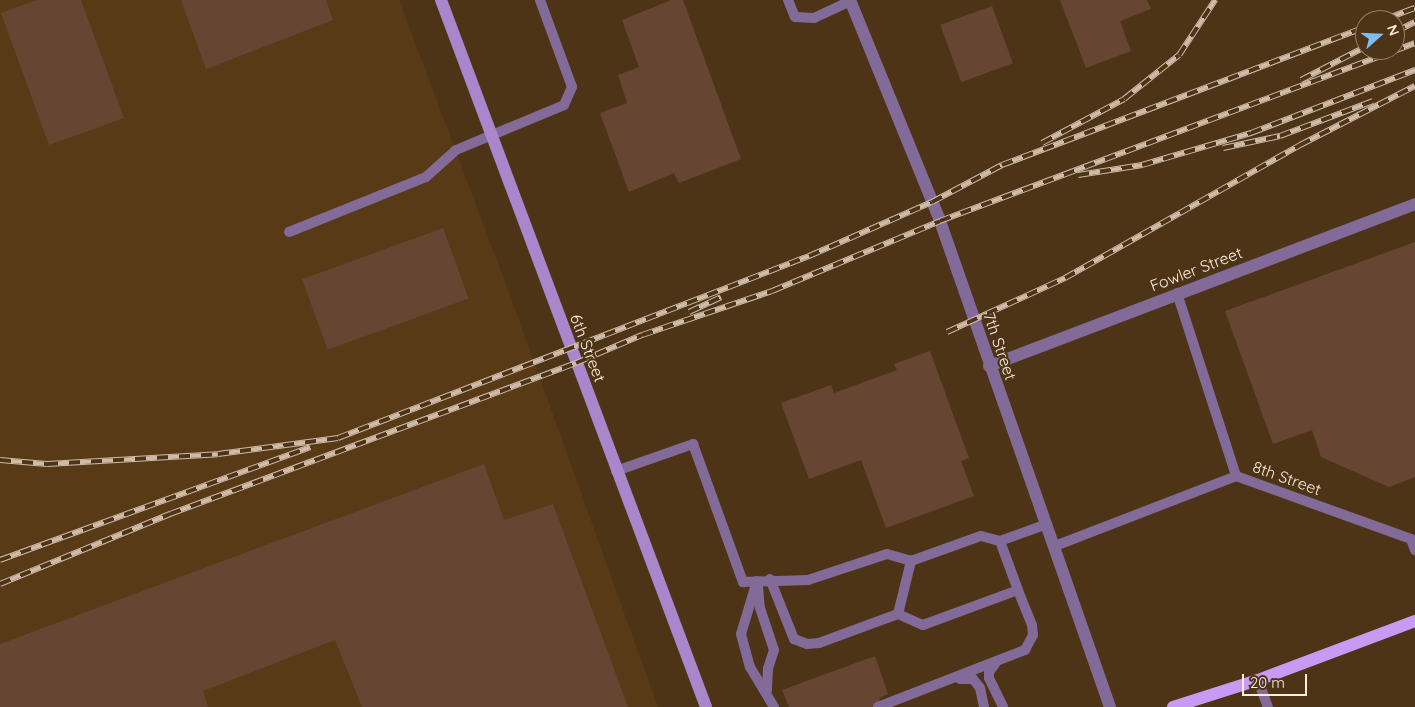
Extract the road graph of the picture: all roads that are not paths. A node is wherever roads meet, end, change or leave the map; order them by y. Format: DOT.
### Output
graph roads {
  1 [pos="441,0"];
  2 [pos="540,0"];
  3 [pos="788,0"];
  4 [pos="851,0"];
  5 [pos="491,137"];
  6 [pos="1415,204"];
  7 [pos="290,232"];
  8 [pos="1177,294"];
  9 [pos="989,366"];
  10 [pos="616,471"];
  11 [pos="1236,476"];
  12 [pos="1047,524"];
  13 [pos="1000,541"];
  14 [pos="1055,546"];
  15 [pos="1415,550"];
  16 [pos="910,561"];
  17 [pos="770,579"];
  18 [pos="757,581"];
  19 [pos="1018,590"];
  20 [pos="898,614"];
  21 [pos="1415,620"];
  22 [pos="995,664"];
  23 [pos="952,680"];
  24 [pos="1258,680"];
  25 [pos="767,691"];
  26 [pos="706,707"];
  27 [pos="774,707"];
  28 [pos="878,707"];
  29 [pos="984,707"];
  30 [pos="1003,707"];
  31 [pos="1110,707"];
  32 [pos="1173,707"];
  33 [pos="1268,707"];
  1 -- 5 [label="main road, 6th Street"];
  2 -- 5 [label="lane"];
  3 -- 4 [label="lane"];
  4 -- 9 [label="street, 7th Street"];
  5 -- 7 [label="lane"];
  5 -- 10 [label="main road, 6th Street"];
  6 -- 8 [label="street, Fowler Street"];
  8 -- 9 [label="street, Fowler Street"];
  8 -- 11 [label="lane, 8th Street"];
  9 -- 12 [label="street, 7th Street"];
  10 -- 18 [label="lane"];
  10 -- 26 [label="main road, 6th Street"];
  11 -- 14 [label="lane"];
  11 -- 15 [label="lane, 8th Street"];
  12 -- 13 [label="lane"];
  12 -- 14 [label="street, 7th Street"];
  13 -- 16 [label="lane"];
  13 -- 19 [label="lane"];
  14 -- 31 [label="street, 7th Street"];
  16 -- 17 [label="lane"];
  16 -- 20 [label="lane"];
  17 -- 18 [label="lane"];
  17 -- 20 [label="lane"];
  18 -- 25 [label="lane"];
  18 -- 25 [label="lane"];
  19 -- 20 [label="lane"];
  19 -- 22 [label="lane"];
  21 -- 24 [label="main road"];
  22 -- 23 [label="lane"];
  22 -- 30 [label="lane"];
  23 -- 28 [label="lane"];
  23 -- 29 [label="lane"];
  24 -- 32 [label="main road"];
  24 -- 33 [label="lane"];
  25 -- 27 [label="lane"];
}
